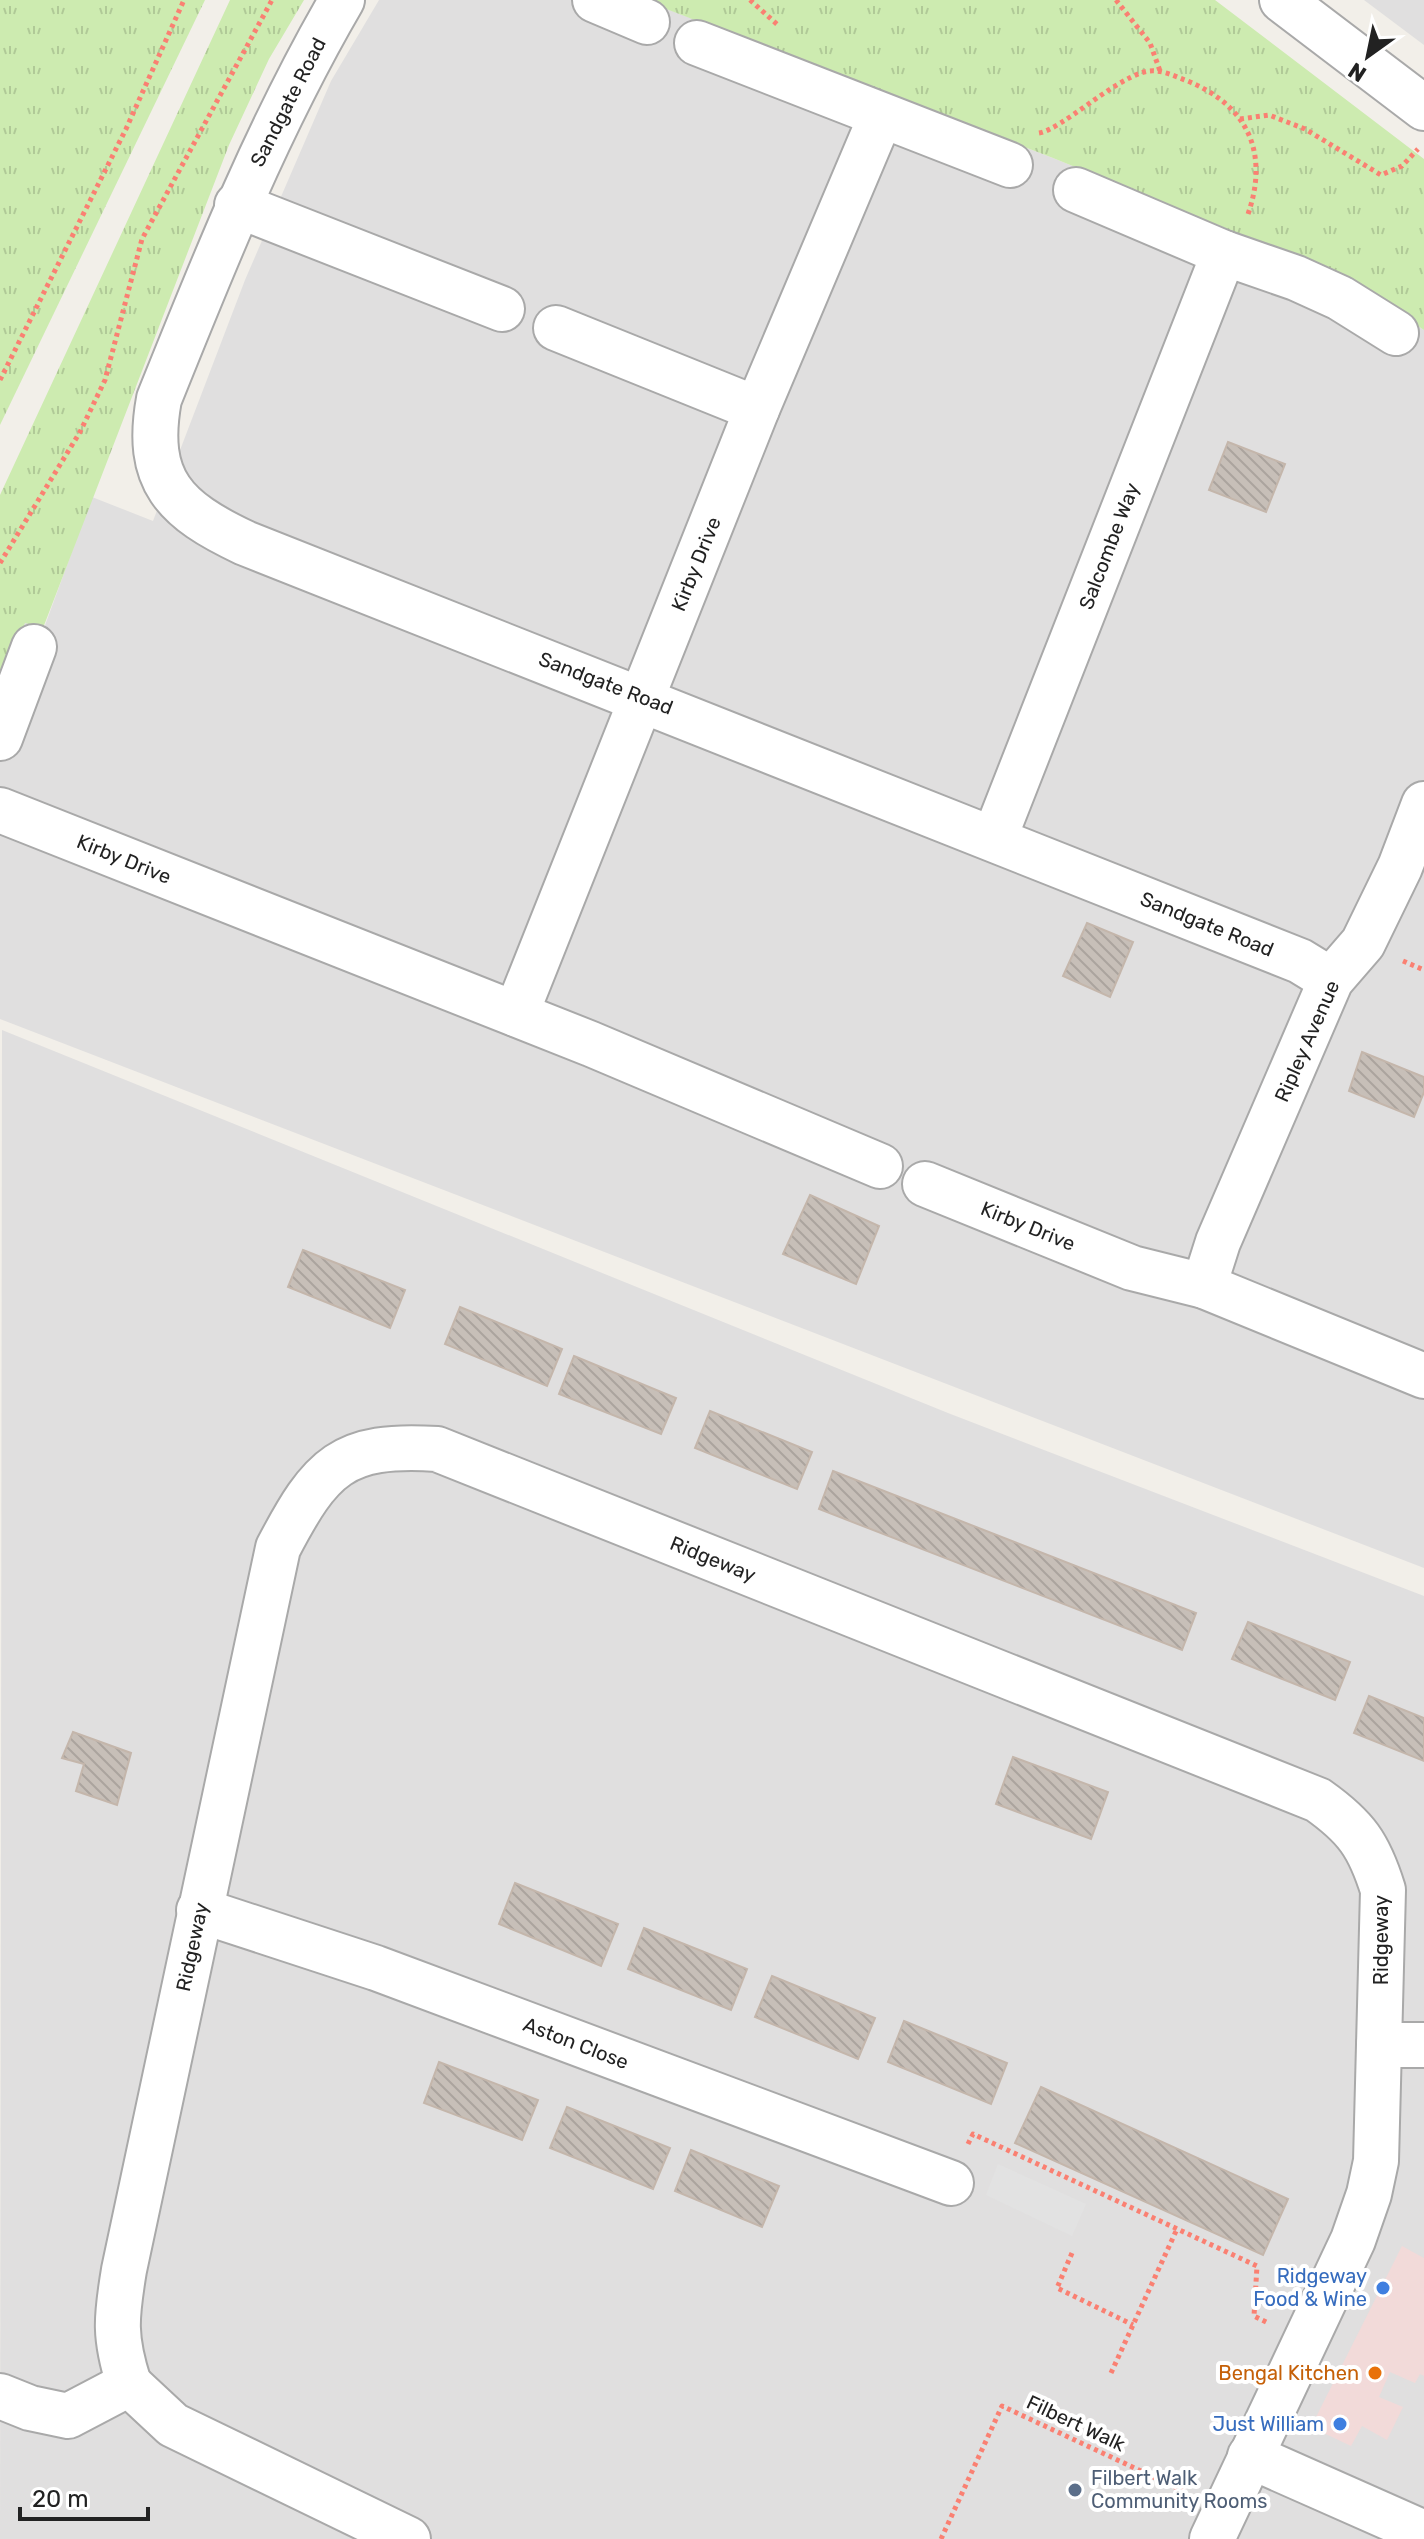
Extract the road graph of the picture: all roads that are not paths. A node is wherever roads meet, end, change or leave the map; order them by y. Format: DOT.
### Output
graph roads {
  1 [pos="342,0"];
  2 [pos="595,0"];
  3 [pos="1282,0"];
  4 [pos="647,22"];
  5 [pos="697,43"];
  6 [pos="1424,108"];
  7 [pos="881,116"];
  8 [pos="1020,149"];
  9 [pos="1076,190"];
  10 [pos="237,205"];
  11 [pos="1228,254"];
  12 [pos="502,309"];
  13 [pos="556,328"];
  14 [pos="1396,333"];
  15 [pos="757,409"];
  16 [pos="34,647"];
  17 [pos="643,697"];
  18 [pos="0,738"];
  19 [pos="1424,804"];
  20 [pos="0,810"];
  21 [pos="994,839"];
  22 [pos="1331,980"];
  23 [pos="516,1014"];
  24 [pos="880,1166"];
  25 [pos="925,1184"];
  26 [pos="1204,1286"];
  27 [pos="1424,1376"];
  28 [pos="199,1910"];
  29 [pos="1379,2045"];
  30 [pos="1424,2045"];
  31 [pos="951,2183"];
  32 [pos="129,2384"];
  33 [pos="0,2396"];
  34 [pos="1250,2456"];
  35 [pos="1219,2525"];
  36 [pos="1424,2533"];
  37 [pos="408,2539"];
  1 -- 10 [label="street, Sandgate Road"];
  2 -- 4 [label="street"];
  3 -- 6 [label="street"];
  5 -- 7 [label="street"];
  7 -- 8 [label="street"];
  7 -- 15 [label="street, Kirby Drive"];
  9 -- 11 [label="street"];
  10 -- 12 [label="street"];
  10 -- 17 [label="street, Sandgate Road"];
  11 -- 14 [label="street"];
  11 -- 21 [label="street, Salcombe Way"];
  13 -- 15 [label="street"];
  15 -- 17 [label="street, Kirby Drive"];
  16 -- 18 [label="street"];
  17 -- 21 [label="street, Sandgate Road"];
  17 -- 23 [label="street, Kirby Drive"];
  19 -- 22 [label="street, Ripley Avenue"];
  20 -- 23 [label="street, Kirby Drive"];
  21 -- 22 [label="street, Sandgate Road"];
  22 -- 26 [label="street, Ripley Avenue"];
  23 -- 24 [label="street, Kirby Drive"];
  25 -- 26 [label="street, Kirby Drive"];
  26 -- 27 [label="street"];
  28 -- 29 [label="street, Ridgeway"];
  28 -- 31 [label="street, Aston Close"];
  28 -- 32 [label="street, Ridgeway"];
  29 -- 30 [label="street"];
  29 -- 34 [label="street, Ridgeway"];
  32 -- 33 [label="street"];
  32 -- 37 [label="street"];
  34 -- 35 [label="street, Ridgeway"];
  34 -- 36 [label="street"];
}
